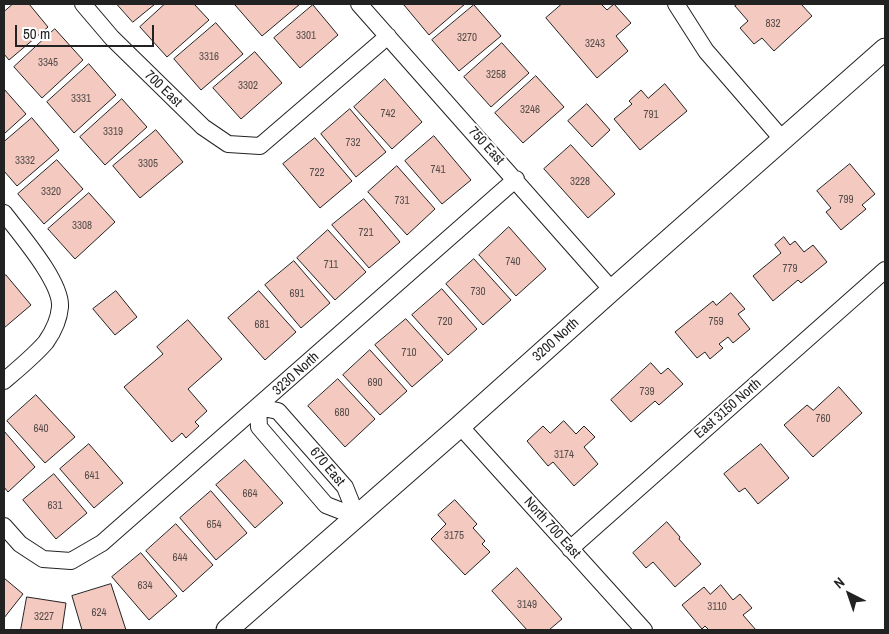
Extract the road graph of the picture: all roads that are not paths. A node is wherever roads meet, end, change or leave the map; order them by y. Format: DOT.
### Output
graph roads {
  1 [pos="83,4"];
  2 [pos="359,4"];
  3 [pos="676,4"];
  4 [pos="388,36"];
  5 [pos="885,50"];
  6 [pos="783,140"];
  7 [pos="516,179"];
  8 [pos="4,213"];
  9 [pos="885,270"];
  10 [pos="612,290"];
  11 [pos="4,381"];
  12 [pos="258,407"];
  13 [pos="460,426"];
  14 [pos="357,517"];
  15 [pos="4,526"];
  16 [pos="570,549"];
  17 [pos="226,630"];
  18 [pos="644,630"];
  1 -- 4 [label="street, 700 East"];
  2 -- 4 [label="street, 750 East"];
  3 -- 6 [label="street"];
  4 -- 7 [label="street, 750 East"];
  5 -- 6 [label="street, 3200 North"];
  6 -- 10 [label="street, 3200 North"];
  7 -- 10 [label="street, 750 East"];
  7 -- 12 [label="street, 3230 North"];
  8 -- 11 [label="street"];
  9 -- 16 [label="street, East 3150 North"];
  10 -- 13 [label="street, 3200 North"];
  12 -- 14 [label="street, 670 East"];
  12 -- 14 [label="street, 670 East"];
  12 -- 15 [label="street, 3230 North"];
  13 -- 14 [label="street, 3200 North"];
  13 -- 16 [label="street, North 700 East"];
  14 -- 17 [label="street, 3200 North"];
  16 -- 18 [label="street, North 700 East"];
}
